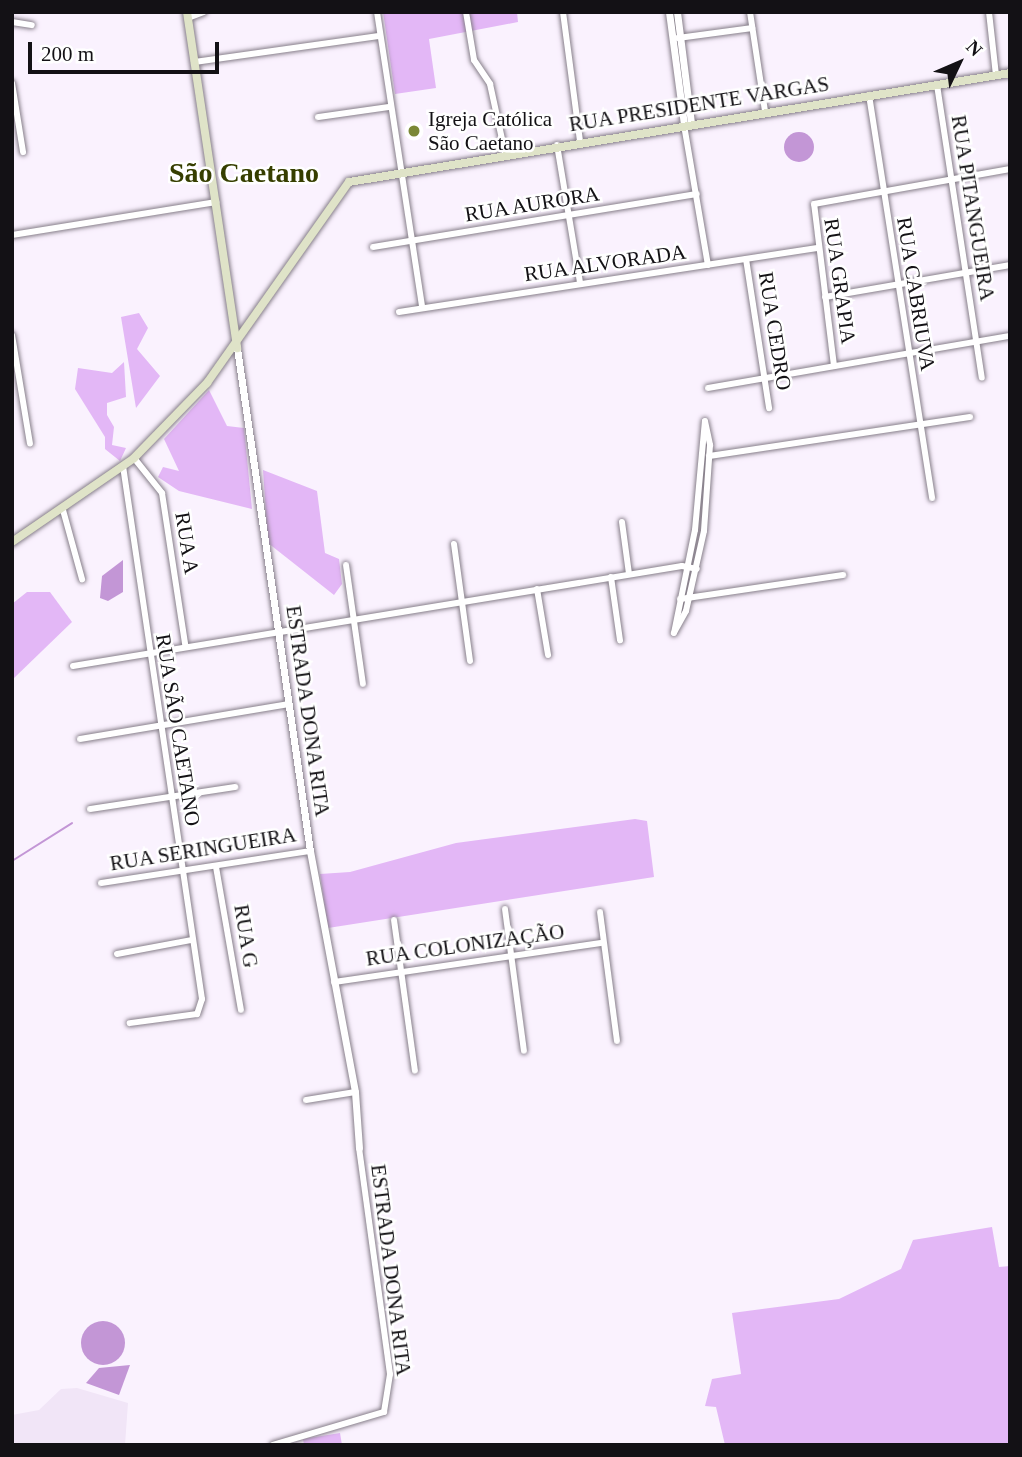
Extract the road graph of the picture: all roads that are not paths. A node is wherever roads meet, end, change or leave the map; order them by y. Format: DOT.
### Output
graph roads {
  1 [pos="204,12"];
  2 [pos="377,12"];
  3 [pos="466,12"];
  4 [pos="563,12"];
  5 [pos="669,12"];
  6 [pos="677,12"];
  7 [pos="750,12"];
  8 [pos="989,12"];
  9 [pos="188,15"];
  10 [pos="12,22"];
  11 [pos="32,25"];
  12 [pos="752,28"];
  13 [pos="379,36"];
  14 [pos="676,38"];
  15 [pos="194,62"];
  16 [pos="1010,73"];
  17 [pos="996,75"];
  18 [pos="12,83"];
  19 [pos="937,85"];
  20 [pos="870,95"];
  21 [pos="389,107"];
  22 [pos="765,111"];
  23 [pos="318,117"];
  24 [pos="688,124"];
  25 [pos="580,141"];
  26 [pos="557,145"];
  27 [pos="23,152"];
  28 [pos="505,153"];
  29 [pos="1010,169"];
  30 [pos="398,170"];
  31 [pos="951,180"];
  32 [pos="881,191"];
  33 [pos="697,194"];
  34 [pos="216,202"];
  35 [pos="568,217"];
  36 [pos="12,235"];
  37 [pos="410,242"];
  38 [pos="373,247"];
  39 [pos="817,247"];
  40 [pos="746,259"];
  41 [pos="708,265"];
  42 [pos="1010,265"];
  43 [pos="966,272"];
  44 [pos="580,282"];
  45 [pos="896,284"];
  46 [pos="825,298"];
  47 [pos="422,306"];
  48 [pos="399,312"];
  49 [pos="12,335"];
  50 [pos="1010,336"];
  51 [pos="977,340"];
  52 [pos="237,348"];
  53 [pos="908,353"];
  54 [pos="834,366"];
  55 [pos="982,378"];
  56 [pos="765,379"];
  57 [pos="708,388"];
  58 [pos="769,408"];
  59 [pos="970,416"];
  60 [pos="920,423"];
  61 [pos="30,444"];
  62 [pos="701,456"];
  63 [pos="710,457"];
  64 [pos="134,458"];
  65 [pos="123,466"];
  66 [pos="932,498"];
  67 [pos="63,510"];
  68 [pos="622,522"];
  69 [pos="12,542"];
  70 [pos="454,544"];
  71 [pos="346,565"];
  72 [pos="688,567"];
  73 [pos="697,569"];
  74 [pos="629,574"];
  75 [pos="843,575"];
  76 [pos="611,577"];
  77 [pos="82,579"];
  78 [pos="537,589"];
  79 [pos="680,598"];
  80 [pos="462,601"];
  81 [pos="689,601"];
  82 [pos="354,618"];
  83 [pos="279,630"];
  84 [pos="620,640"];
  85 [pos="185,644"];
  86 [pos="147,649"];
  87 [pos="548,655"];
  88 [pos="470,661"];
  89 [pos="74,666"];
  90 [pos="363,684"];
  91 [pos="289,704"];
  92 [pos="159,721"];
  93 [pos="80,739"];
  94 [pos="235,787"];
  95 [pos="170,793"];
  96 [pos="90,809"];
  97 [pos="310,851"];
  98 [pos="216,867"];
  99 [pos="182,870"];
  100 [pos="101,883"];
  101 [pos="505,909"];
  102 [pos="600,912"];
  103 [pos="394,920"];
  104 [pos="191,940"];
  105 [pos="601,943"];
  106 [pos="117,954"];
  107 [pos="510,956"];
  108 [pos="403,971"];
  109 [pos="334,982"];
  110 [pos="241,1010"];
  111 [pos="130,1023"];
  112 [pos="617,1041"];
  113 [pos="524,1051"];
  114 [pos="415,1071"];
  115 [pos="355,1092"];
  116 [pos="306,1100"];
  117 [pos="359,1148"];
  118 [pos="273,1445"];
  1 -- 9 [label="street"];
  2 -- 13 [label="street"];
  3 -- 28 [label="street"];
  4 -- 25 [label="street"];
  5 -- 14 [label="street"];
  6 -- 14 [label="street"];
  7 -- 12 [label="street"];
  8 -- 17 [label="street"];
  9 -- 15 [label="main road, ESTRADA DONA RITA"];
  10 -- 11 [label="street"];
  12 -- 14 [label="street"];
  12 -- 22 [label="street"];
  13 -- 15 [label="street"];
  13 -- 21 [label="street"];
  14 -- 24 [label="street"];
  15 -- 34 [label="main road, ESTRADA DONA RITA"];
  16 -- 17 [label="main road, RUA PRESIDENTE VARGAS"];
  17 -- 19 [label="main road, RUA PRESIDENTE VARGAS"];
  18 -- 27 [label="street"];
  19 -- 20 [label="main road, RUA PRESIDENTE VARGAS"];
  19 -- 31 [label="street, RUA PITANGUEIRA"];
  20 -- 22 [label="main road, RUA PRESIDENTE VARGAS"];
  20 -- 32 [label="street, RUA CABRIUVA"];
  21 -- 23 [label="street"];
  21 -- 30 [label="street"];
  22 -- 24 [label="main road, RUA PRESIDENTE VARGAS"];
  24 -- 25 [label="main road, RUA PRESIDENTE VARGAS"];
  24 -- 33 [label="street"];
  25 -- 26 [label="main road, RUA PRESIDENTE VARGAS"];
  26 -- 28 [label="main road, RUA PRESIDENTE VARGAS"];
  26 -- 35 [label="street"];
  28 -- 30 [label="main road, RUA PRESIDENTE VARGAS"];
  29 -- 31 [label="street"];
  30 -- 37 [label="street"];
  30 -- 52 [label="main road, RUA PRESIDENTE VARGAS"];
  31 -- 32 [label="street"];
  31 -- 43 [label="street, RUA PITANGUEIRA"];
  32 -- 39 [label="street, RUA GRAPIA"];
  32 -- 45 [label="street, RUA CABRIUVA"];
  33 -- 35 [label="street, RUA AURORA"];
  33 -- 41 [label="street"];
  34 -- 36 [label="street"];
  34 -- 52 [label="main road, ESTRADA DONA RITA"];
  35 -- 37 [label="street, RUA AURORA"];
  35 -- 44 [label="street"];
  37 -- 38 [label="street, RUA AURORA"];
  37 -- 47 [label="street"];
  39 -- 40 [label="street, RUA ALVORADA"];
  39 -- 46 [label="street, RUA GRAPIA"];
  40 -- 41 [label="street, RUA ALVORADA"];
  40 -- 56 [label="street, RUA CEDRO"];
  41 -- 44 [label="street, RUA ALVORADA"];
  42 -- 43 [label="street"];
  43 -- 45 [label="street"];
  43 -- 51 [label="street, RUA PITANGUEIRA"];
  44 -- 47 [label="street, RUA ALVORADA"];
  45 -- 46 [label="street"];
  45 -- 53 [label="street, RUA CABRIUVA"];
  46 -- 54 [label="street, RUA GRAPIA"];
  47 -- 48 [label="street, RUA ALVORADA"];
  49 -- 61 [label="street"];
  50 -- 51 [label="street"];
  51 -- 53 [label="street"];
  51 -- 55 [label="street, RUA PITANGUEIRA"];
  52 -- 64 [label="main road, RUA PRESIDENTE VARGAS"];
  52 -- 83 [label="street, ESTRADA DONA RITA"];
  53 -- 54 [label="street"];
  53 -- 60 [label="street, RUA CABRIUVA"];
  54 -- 56 [label="street"];
  56 -- 57 [label="street"];
  56 -- 58 [label="street, RUA CEDRO"];
  59 -- 60 [label="street"];
  60 -- 63 [label="street"];
  60 -- 66 [label="street, RUA CABRIUVA"];
  62 -- 63 [label="street"];
  62 -- 63 [label="street"];
  62 -- 72 [label="street"];
  63 -- 73 [label="street"];
  64 -- 65 [label="main road, RUA PRESIDENTE VARGAS"];
  64 -- 85 [label="street, RUA A"];
  65 -- 67 [label="main road, RUA PRESIDENTE VARGAS"];
  65 -- 86 [label="street, RUA SÃO CAETANO"];
  67 -- 69 [label="main road, RUA PRESIDENTE VARGAS"];
  67 -- 77 [label="street"];
  68 -- 74 [label="street"];
  70 -- 80 [label="street"];
  71 -- 82 [label="street"];
  72 -- 73 [label="street"];
  72 -- 74 [label="street"];
  72 -- 79 [label="street"];
  73 -- 81 [label="street"];
  74 -- 76 [label="street"];
  75 -- 81 [label="street"];
  76 -- 78 [label="street"];
  76 -- 84 [label="street"];
  78 -- 80 [label="street"];
  78 -- 87 [label="street"];
  79 -- 81 [label="street"];
  79 -- 81 [label="street"];
  80 -- 82 [label="street"];
  80 -- 88 [label="street"];
  82 -- 83 [label="street"];
  82 -- 90 [label="street"];
  83 -- 85 [label="street"];
  83 -- 91 [label="street, ESTRADA DONA RITA"];
  85 -- 86 [label="street"];
  86 -- 89 [label="street"];
  86 -- 92 [label="street, RUA SÃO CAETANO"];
  91 -- 92 [label="street"];
  91 -- 97 [label="street, ESTRADA DONA RITA"];
  92 -- 93 [label="street"];
  92 -- 95 [label="street, RUA SÃO CAETANO"];
  94 -- 95 [label="street"];
  95 -- 96 [label="street"];
  95 -- 99 [label="street, RUA SÃO CAETANO"];
  97 -- 98 [label="street, RUA SERINGUEIRA"];
  97 -- 109 [label="street, ESTRADA DONA RITA"];
  98 -- 99 [label="street, RUA SERINGUEIRA"];
  98 -- 110 [label="street, RUA G"];
  99 -- 100 [label="street, RUA SERINGUEIRA"];
  99 -- 104 [label="street, RUA SÃO CAETANO"];
  101 -- 107 [label="street"];
  102 -- 105 [label="street"];
  103 -- 108 [label="street"];
  104 -- 106 [label="street"];
  104 -- 111 [label="street, RUA SÃO CAETANO"];
  105 -- 107 [label="street, RUA COLONIZAÇÃO"];
  105 -- 112 [label="street"];
  107 -- 108 [label="street, RUA COLONIZAÇÃO"];
  107 -- 113 [label="street"];
  108 -- 109 [label="street, RUA COLONIZAÇÃO"];
  108 -- 114 [label="street"];
  109 -- 115 [label="street, ESTRADA DONA RITA"];
  115 -- 116 [label="street"];
  115 -- 117 [label="street, ESTRADA DONA RITA"];
  117 -- 118 [label="street, ESTRADA DONA RITA"];
}
